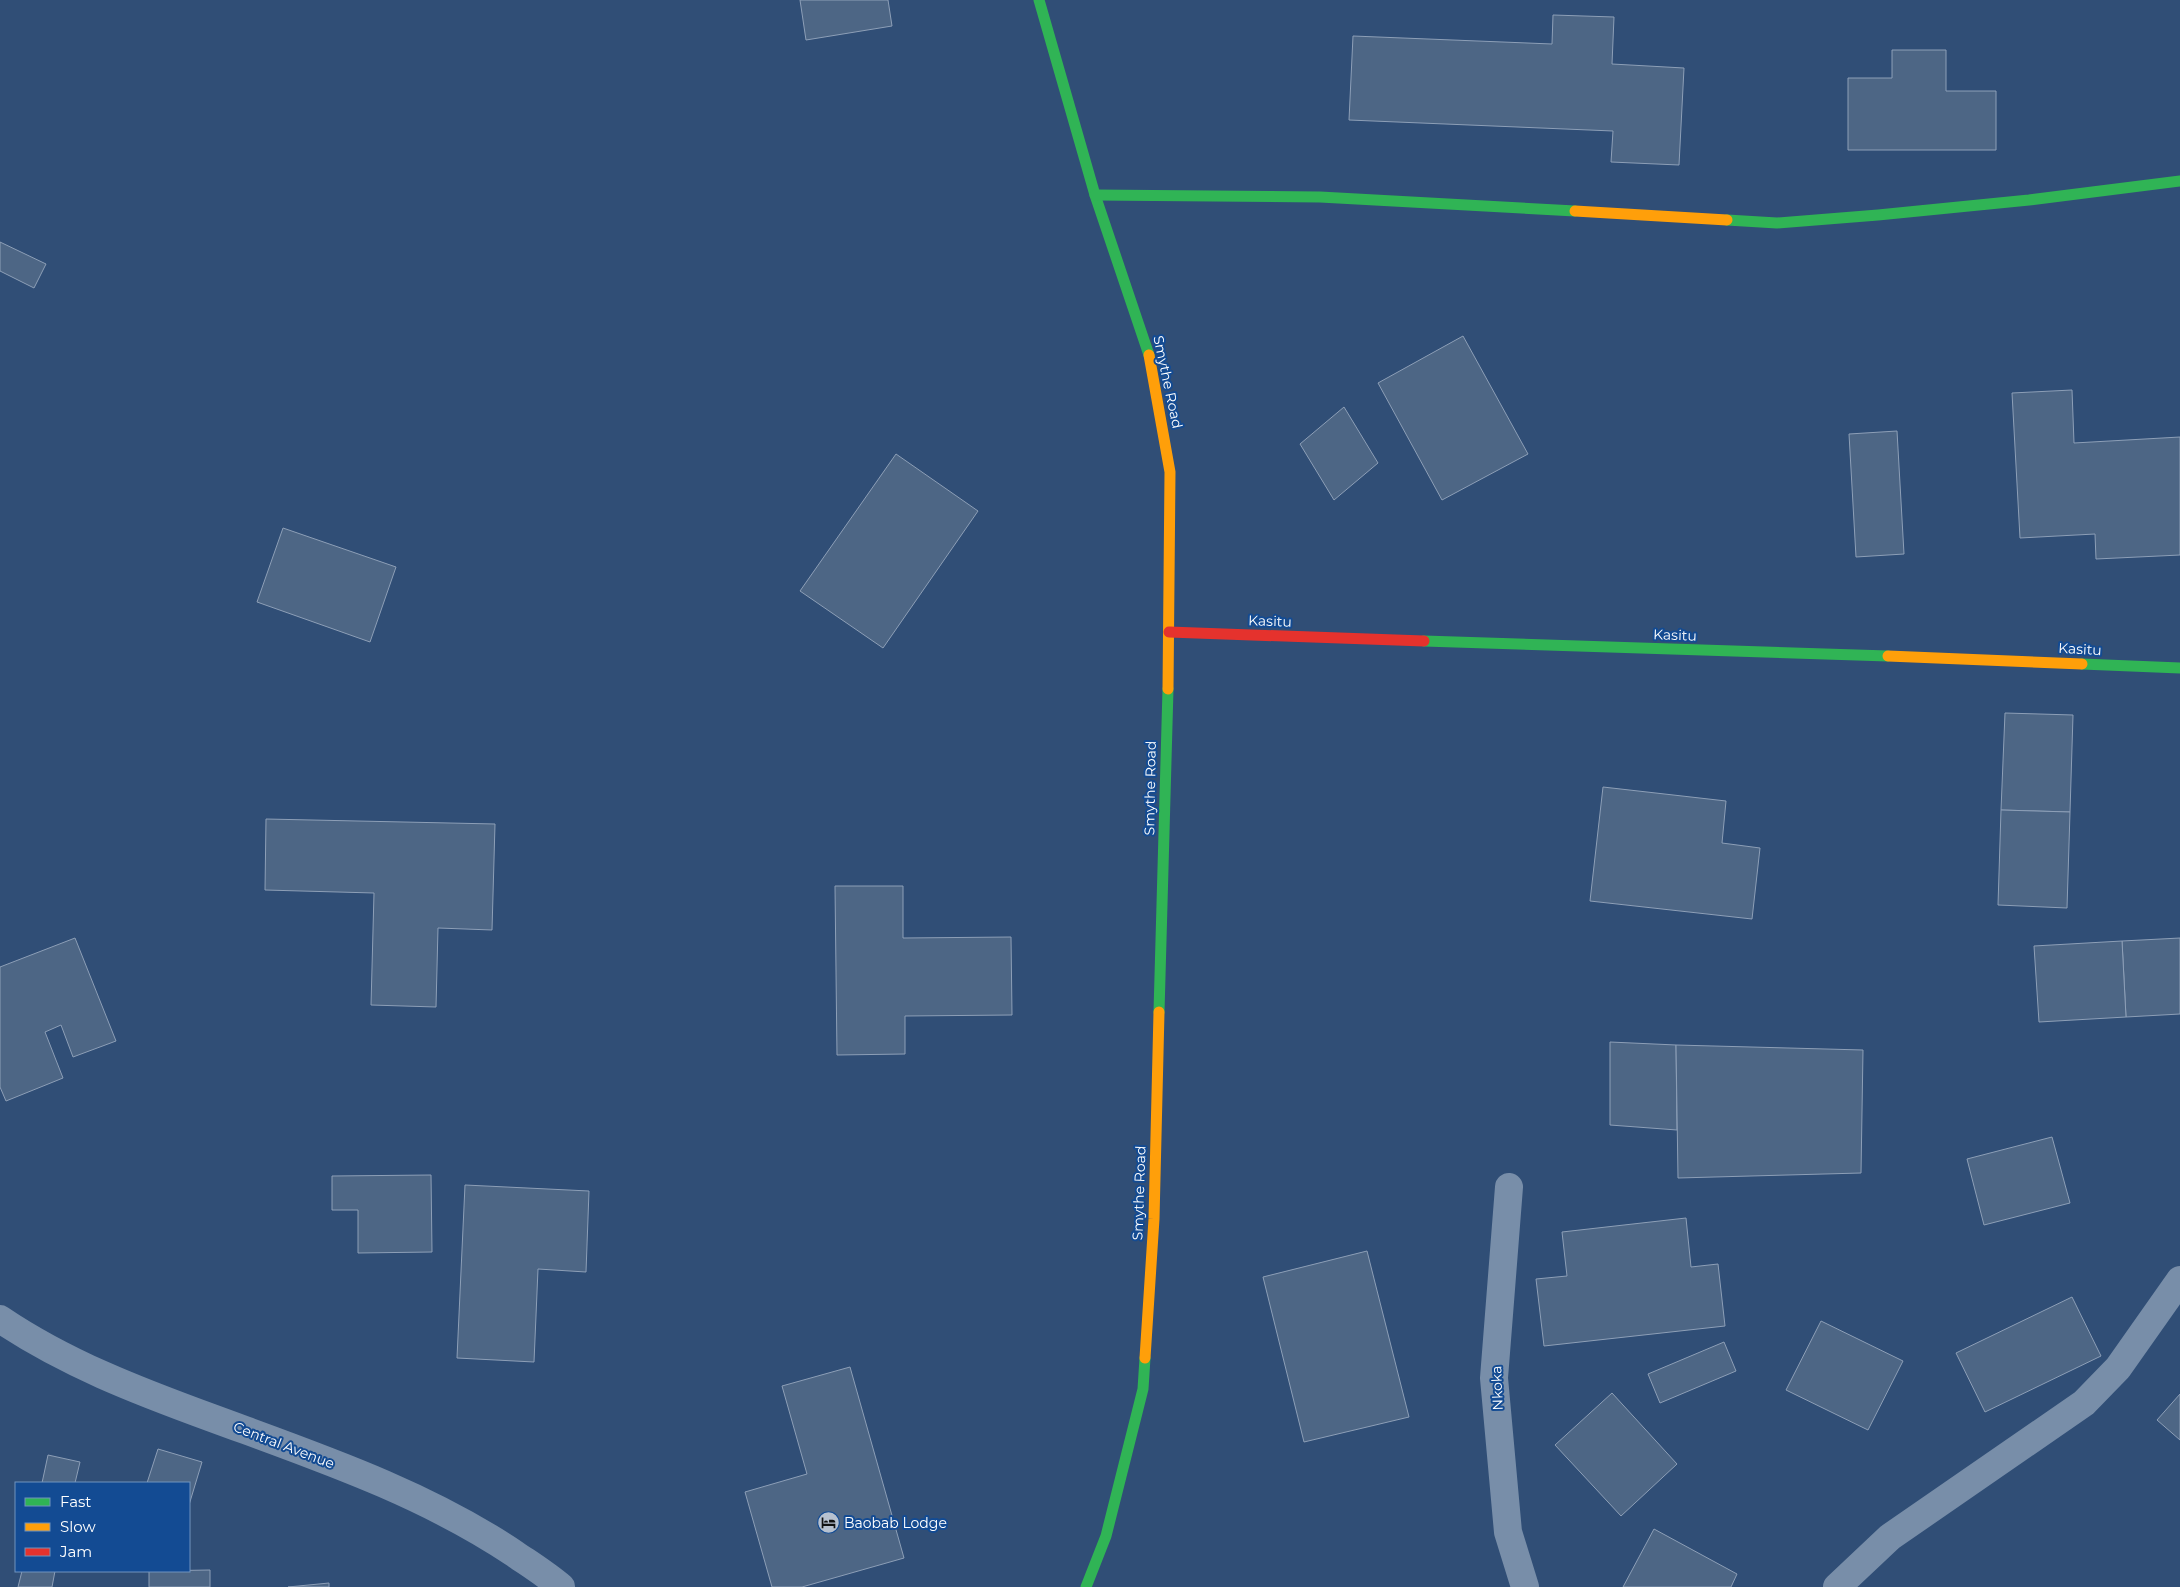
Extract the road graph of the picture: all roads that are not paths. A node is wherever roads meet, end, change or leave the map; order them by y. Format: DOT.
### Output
graph roads {
  1 [pos="1039,0"];
  2 [pos="2180,181"];
  3 [pos="1095,195"];
  4 [pos="1169,632"];
  5 [pos="2180,668"];
  6 [pos="1509,1187"];
  7 [pos="2180,1280"];
  8 [pos="0,1318"];
  9 [pos="561,1587"];
  10 [pos="1086,1587"];
  11 [pos="1525,1587"];
  12 [pos="1836,1587"];
  1 -- 3 [label="street, Smythe Road"];
  2 -- 3 [label="street"];
  3 -- 4 [label="street, Smythe Road"];
  4 -- 5 [label="street, Kasitu"];
  4 -- 10 [label="street, Smythe Road"];
  6 -- 11 [label="street, Nkoka"];
  7 -- 12 [label="street"];
  8 -- 9 [label="street, Central Avenue"];
}
